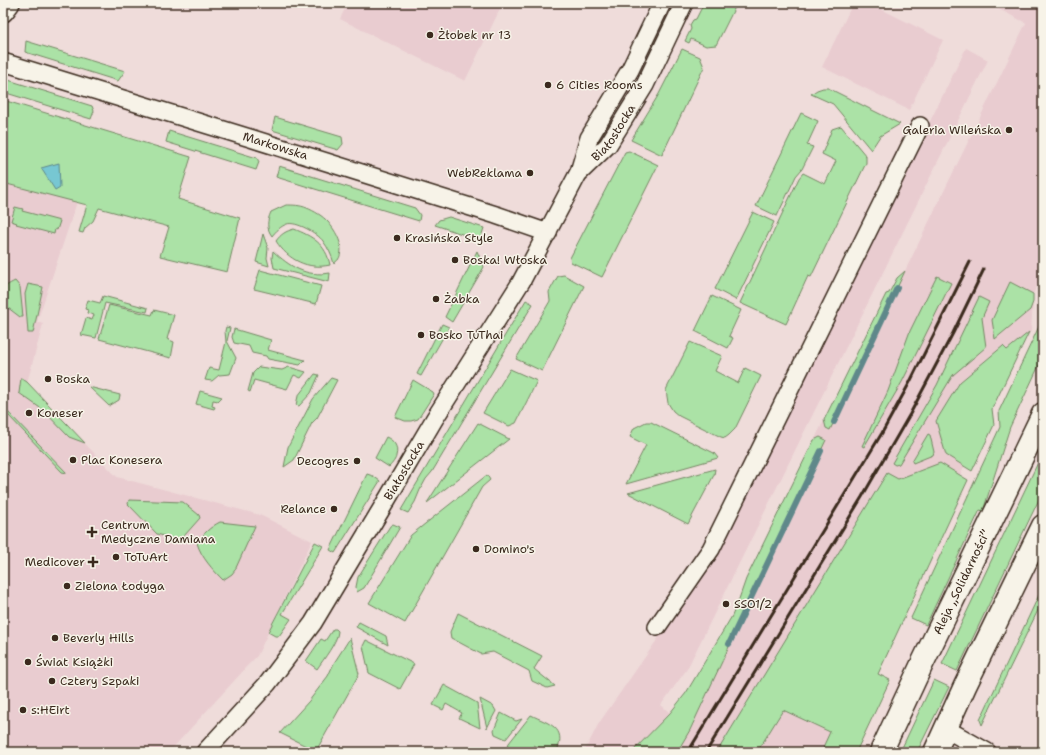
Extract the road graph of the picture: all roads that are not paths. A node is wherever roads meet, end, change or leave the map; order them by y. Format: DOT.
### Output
graph roads {
  1 [pos="9,3"];
  2 [pos="662,3"];
  3 [pos="684,3"];
  4 [pos="3,11"];
  5 [pos="3,62"];
  6 [pos="920,126"];
  7 [pos="579,172"];
  8 [pos="548,233"];
  9 [pos="1043,414"];
  10 [pos="1043,526"];
  11 [pos="657,627"];
  12 [pos="946,729"];
  13 [pos="205,752"];
  14 [pos="881,752"];
  15 [pos="935,752"];
  16 [pos="987,752"];
  1 -- 4 [label="street"];
  2 -- 7 [label="street, Białostocka"];
  3 -- 7 [label="street, Białostocka"];
  5 -- 8 [label="street, Markowska"];
  6 -- 11 [label="street"];
  7 -- 8 [label="street, Białostocka"];
  8 -- 13 [label="street, Białostocka"];
  9 -- 14 [label="main road, Aleja „Solidarności”"];
  10 -- 12 [label="main road"];
  12 -- 15 [label="main road"];
  12 -- 16 [label="street"];
}
